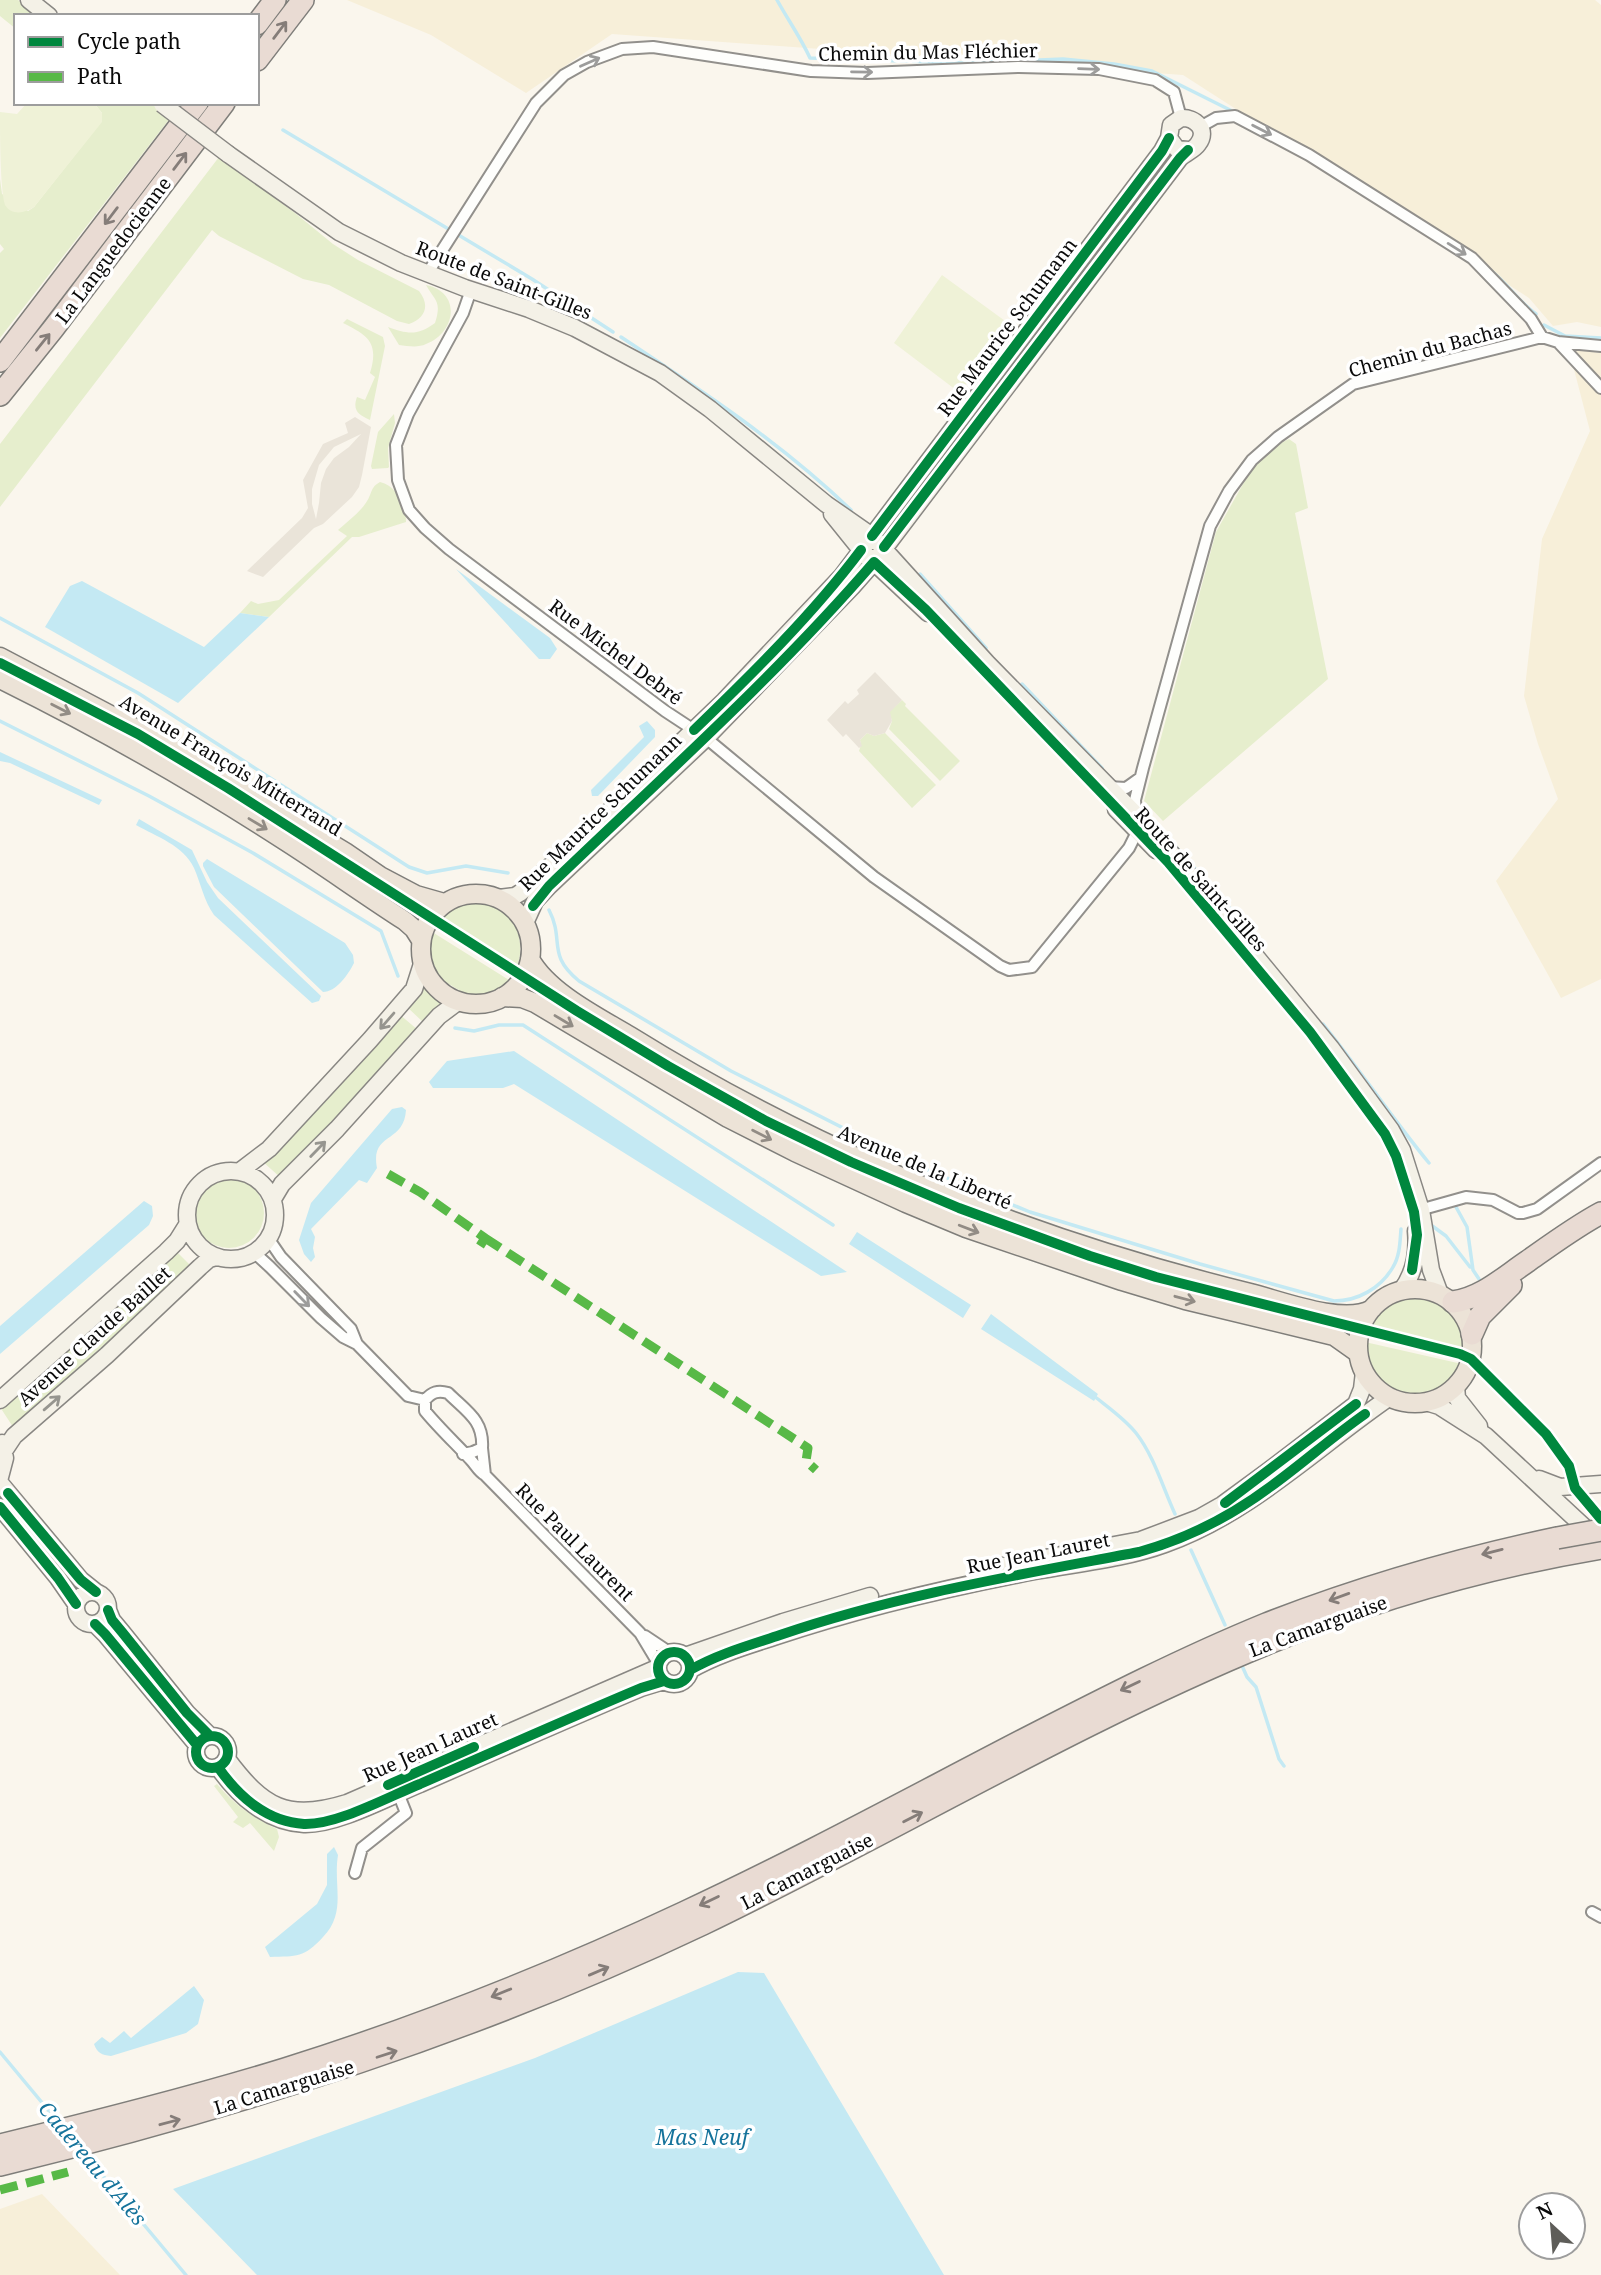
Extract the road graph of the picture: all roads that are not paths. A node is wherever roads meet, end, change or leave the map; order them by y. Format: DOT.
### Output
graph roads {
  1 [pos="29,0"];
  2 [pos="275,0"];
  3 [pos="303,0"];
  4 [pos="46,14"];
  5 [pos="259,21"];
  6 [pos="259,57"];
  7 [pos="163,105"];
  8 [pos="195,105"];
  9 [pos="222,105"];
  10 [pos="1181,118"];
  11 [pos="1200,127"];
  12 [pos="1169,138"];
  13 [pos="1188,150"];
  14 [pos="427,274"];
  15 [pos="471,290"];
  16 [pos="1542,337"];
  17 [pos="1558,342"];
  18 [pos="1601,346"];
  19 [pos="0,361"];
  20 [pos="1601,388"];
  21 [pos="0,395"];
  22 [pos="826,504"];
  23 [pos="878,542"];
  24 [pos="861,550"];
  25 [pos="874,562"];
  26 [pos="0,657"];
  27 [pos="0,679"];
  28 [pos="700,734"];
  29 [pos="1140,778"];
  30 [pos="1108,787"];
  31 [pos="1138,824"];
  32 [pos="499,898"];
  33 [pos="444,903"];
  34 [pos="525,923"];
  35 [pos="421,940"];
  36 [pos="530,959"];
  37 [pos="422,964"];
  38 [pos="502,997"];
  39 [pos="459,1002"];
  40 [pos="1601,1163"];
  41 [pos="240,1171"];
  42 [pos="273,1199"];
  43 [pos="1418,1211"];
  44 [pos="1601,1213"];
  45 [pos="187,1225"];
  46 [pos="1601,1231"];
  47 [pos="268,1238"];
  48 [pos="251,1254"];
  49 [pos="216,1257"];
  50 [pos="1401,1291"];
  51 [pos="1446,1298"];
  52 [pos="1371,1309"];
  53 [pos="1472,1334"];
  54 [pos="357,1344"];
  55 [pos="1359,1353"];
  56 [pos="1364,1372"];
  57 [pos="1456,1386"];
  58 [pos="1390,1397"];
  59 [pos="425,1399"];
  60 [pos="0,1401"];
  61 [pos="1426,1402"];
  62 [pos="1486,1436"];
  63 [pos="2,1444"];
  64 [pos="482,1448"];
  65 [pos="463,1454"];
  66 [pos="485,1475"];
  67 [pos="0,1477"];
  68 [pos="1531,1477"];
  69 [pos="0,1483"];
  70 [pos="1601,1484"];
  71 [pos="0,1507"];
  72 [pos="1601,1530"];
  73 [pos="1563,1545"];
  74 [pos="1601,1546"];
  75 [pos="96,1592"];
  76 [pos="76,1604"];
  77 [pos="108,1610"];
  78 [pos="95,1624"];
  79 [pos="671,1665"];
  80 [pos="203,1740"];
  81 [pos="222,1763"];
  82 [pos="398,1793"];
  83 [pos="355,1873"];
  84 [pos="0,2145"];
  85 [pos="39,2145"];
  86 [pos="0,2165"];
  1 -- 4 [label="main road"];
  2 -- 5 [label="highway"];
  6 -- 3 [label="highway, one-way"];
  7 -- 14 [label="main road, Route de Saint-Gilles, bridge"];
  8 -- 19 [label="highway, La Languedocienne, one-way"];
  21 -- 9 [label="highway, La Languedocienne, one-way"];
  10 -- 11 [label="main road"];
  10 -- 12 [label="main road"];
  14 -- 10 [label="street, Chemin du Mas Fléchier, one-way"];
  11 -- 13 [label="main road"];
  11 -- 16 [label="street, one-way"];
  12 -- 13 [label="main road"];
  12 -- 23 [label="main road, Rue Maurice Schumann"];
  13 -- 23 [label="main road, Rue Maurice Schumann"];
  14 -- 15 [label="main road, Route de Saint-Gilles"];
  15 -- 22 [label="main road, Route de Saint-Gilles"];
  15 -- 28 [label="street, Rue Michel Debré"];
  16 -- 17 [label="street, Chemin du Bachas"];
  16 -- 29 [label="street, Chemin du Bachas"];
  17 -- 18 [label="street, Chemin du Bachas"];
  17 -- 20 [label="street"];
  22 -- 23 [label="main road, Route de Saint-Gilles"];
  22 -- 24 [label="main road, Route de Saint-Gilles"];
  23 -- 24 [label="main road, Rue Maurice Schumann"];
  23 -- 25 [label="main road, Rue Maurice Schumann"];
  23 -- 30 [label="main road, Route de Saint-Gilles"];
  24 -- 25 [label="main road, Route de Saint-Gilles"];
  24 -- 28 [label="main road, Rue Maurice Schumann"];
  25 -- 28 [label="main road, Rue Maurice Schumann"];
  25 -- 31 [label="main road, Route de Saint-Gilles"];
  26 -- 33 [label="main road, Avenue François Mitterrand"];
  27 -- 35 [label="main road, Avenue François Mitterrand, one-way"];
  28 -- 31 [label="street, Rue Michel Debré"];
  28 -- 32 [label="main road, Rue Maurice Schumann"];
  28 -- 34 [label="main road, Rue Maurice Schumann"];
  29 -- 30 [label="street"];
  29 -- 31 [label="street, Chemin du Bachas"];
  30 -- 31 [label="main road, Route de Saint-Gilles"];
  31 -- 43 [label="main road, Route de Saint-Gilles"];
  32 -- 33 [label="main road"];
  32 -- 34 [label="main road"];
  33 -- 35 [label="main road"];
  34 -- 36 [label="main road"];
  35 -- 37 [label="main road"];
  36 -- 38 [label="main road"];
  36 -- 52 [label="main road, Avenue de la Liberté"];
  37 -- 39 [label="main road"];
  37 -- 41 [label="main road, one-way"];
  38 -- 39 [label="main road"];
  38 -- 55 [label="main road, Avenue de la Liberté, one-way"];
  42 -- 39 [label="main road, one-way"];
  40 -- 43 [label="street"];
  41 -- 42 [label="main road"];
  41 -- 45 [label="main road"];
  42 -- 47 [label="main road"];
  43 -- 50 [label="main road, Route de Saint-Gilles"];
  43 -- 51 [label="main road, Route de Saint-Gilles"];
  44 -- 51 [label="highway"];
  45 -- 49 [label="main road"];
  45 -- 60 [label="main road, Avenue Claude Baillet"];
  46 -- 53 [label="highway"];
  47 -- 48 [label="main road"];
  47 -- 54 [label="street"];
  48 -- 49 [label="main road"];
  48 -- 54 [label="street, one-way"];
  63 -- 49 [label="main road, Avenue Claude Baillet, one-way"];
  50 -- 51 [label="main road"];
  50 -- 52 [label="main road"];
  51 -- 53 [label="main road"];
  52 -- 55 [label="main road"];
  53 -- 57 [label="main road"];
  54 -- 59 [label="street"];
  55 -- 56 [label="main road"];
  56 -- 58 [label="main road"];
  56 -- 79 [label="main road, Rue Jean Lauret"];
  57 -- 61 [label="main road"];
  57 -- 62 [label="main road"];
  58 -- 61 [label="main road"];
  58 -- 79 [label="main road, Rue Jean Lauret"];
  59 -- 64 [label="street"];
  59 -- 65 [label="street, Rue Paul Laurent"];
  61 -- 62 [label="main road"];
  62 -- 68 [label="main road"];
  63 -- 67 [label="main road"];
  64 -- 65 [label="street"];
  64 -- 66 [label="street"];
  65 -- 66 [label="street, Rue Paul Laurent"];
  66 -- 79 [label="street, Rue Paul Laurent"];
  68 -- 70 [label="main road"];
  68 -- 74 [label="main road"];
  69 -- 75 [label="main road"];
  71 -- 76 [label="main road"];
  72 -- 73 [label="highway, La Camarguaise, bridge"];
  73 -- 74 [label="highway, La Camarguaise"];
  85 -- 73 [label="highway, La Camarguaise, one-way"];
  73 -- 85 [label="highway, La Camarguaise, one-way"];
  75 -- 76 [label="main road"];
  75 -- 77 [label="main road"];
  76 -- 78 [label="main road"];
  77 -- 78 [label="main road"];
  77 -- 80 [label="main road"];
  78 -- 80 [label="main road"];
  79 -- 81 [label="main road, Rue Jean Lauret"];
  79 -- 82 [label="main road, Rue Jean Lauret"];
  80 -- 81 [label="main road"];
  80 -- 81 [label="main road"];
  81 -- 82 [label="main road, Rue Jean Lauret"];
  82 -- 83 [label="street"];
  84 -- 85 [label="highway, La Camarguaise"];
  85 -- 86 [label="highway, La Camarguaise"];
}
